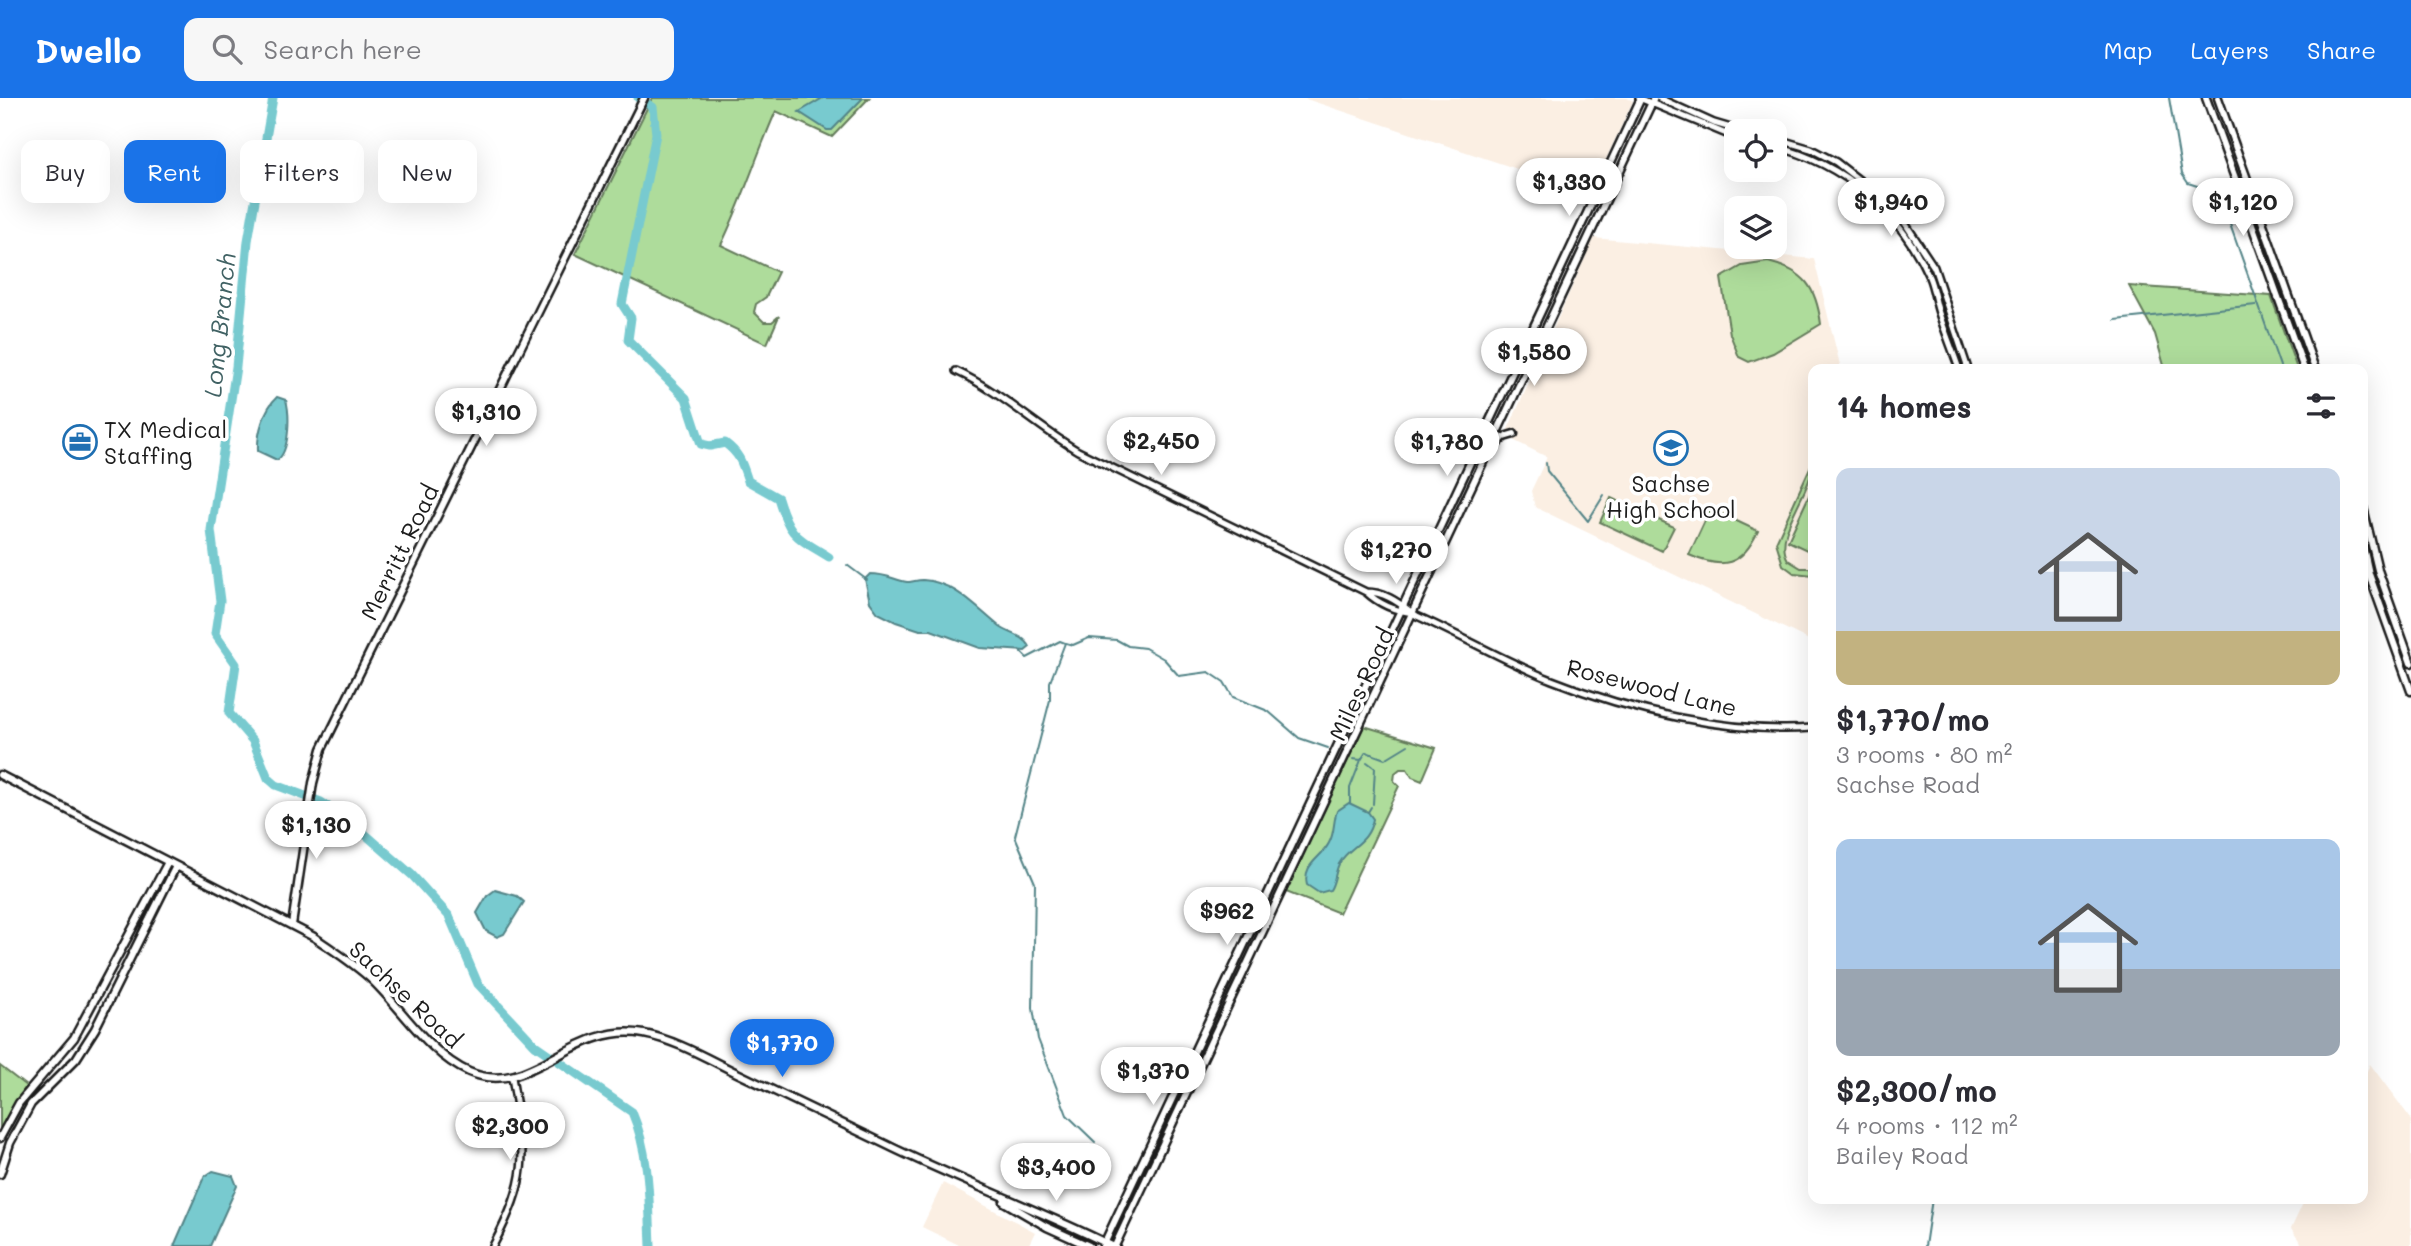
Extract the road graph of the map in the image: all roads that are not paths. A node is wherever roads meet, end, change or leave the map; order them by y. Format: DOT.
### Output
graph roads {
  1 [pos="644,98"];
  2 [pos="1640,98"];
  3 [pos="1659,98"];
  4 [pos="2207,98"];
  5 [pos="2218,98"];
  6 [pos="1653,100"];
  7 [pos="1724,126"];
  8 [pos="1724,133"];
  9 [pos="1787,142"];
  10 [pos="1787,150"];
  11 [pos="1601,183"];
  12 [pos="1611,187"];
  13 [pos="1957,364"];
  14 [pos="1966,364"];
  15 [pos="2302,364"];
  16 [pos="2313,364"];
  17 [pos="956,371"];
  18 [pos="1514,435"];
  19 [pos="1487,456"];
  20 [pos="2368,528"];
  21 [pos="2368,569"];
  22 [pos="1366,592"];
  23 [pos="1403,604"];
  24 [pos="1400,611"];
  25 [pos="1413,613"];
  26 [pos="2411,663"];
  27 [pos="2411,691"];
  28 [pos="1808,729"];
  29 [pos="1325,771"];
  30 [pos="0,775"];
  31 [pos="1337,776"];
  32 [pos="168,862"];
  33 [pos="176,866"];
  34 [pos="292,925"];
  35 [pos="1189,1061"];
  36 [pos="1200,1067"];
  37 [pos="512,1077"];
  38 [pos="0,1138"];
  39 [pos="0,1174"];
  40 [pos="994,1195"];
  41 [pos="1104,1244"];
  42 [pos="494,1246"];
  43 [pos="1089,1246"];
  44 [pos="1114,1246"];
  1 -- 34 [label="main road, Merritt Road"];
  2 -- 6 [label="street"];
  2 -- 11 [label="main road, Miles Road"];
  3 -- 7 [label="street"];
  4 -- 15 [label="main road"];
  5 -- 16 [label="main road"];
  6 -- 8 [label="street"];
  6 -- 12 [label="main road, Miles Road"];
  9 -- 14 [label="street"];
  10 -- 13 [label="street"];
  11 -- 12 [label="main road"];
  11 -- 23 [label="main road, Miles Road"];
  12 -- 19 [label="main road, Miles Road"];
  17 -- 22 [label="street, Rosewood Lane"];
  18 -- 19 [label="main road"];
  19 -- 25 [label="main road, Miles Road"];
  20 -- 26 [label="main road"];
  21 -- 27 [label="main road"];
  22 -- 23 [label="street, Rosewood Lane"];
  22 -- 24 [label="street, Rosewood Lane"];
  23 -- 24 [label="main road, Miles Road"];
  23 -- 25 [label="street, Rosewood Lane"];
  24 -- 25 [label="street, Rosewood Lane"];
  24 -- 29 [label="main road, Miles Road"];
  25 -- 28 [label="street, Rosewood Lane"];
  25 -- 31 [label="main road, Miles Road"];
  29 -- 31 [label="main road"];
  29 -- 35 [label="main road, Miles Road"];
  30 -- 32 [label="main road, Sachse Road"];
  31 -- 36 [label="main road, Miles Road"];
  32 -- 33 [label="main road, Sachse Road"];
  32 -- 38 [label="main road"];
  33 -- 34 [label="main road, Sachse Road"];
  33 -- 39 [label="main road"];
  34 -- 37 [label="main road, Sachse Road"];
  35 -- 36 [label="main road"];
  35 -- 41 [label="main road, Miles Road"];
  36 -- 44 [label="main road, Miles Road"];
  37 -- 40 [label="main road, Sachse Road"];
  37 -- 42 [label="street"];
  40 -- 41 [label="main road, Sachse Road"];
  40 -- 43 [label="main road, Sachse Road"];
  41 -- 44 [label="main road, Sachse Road"];
}
